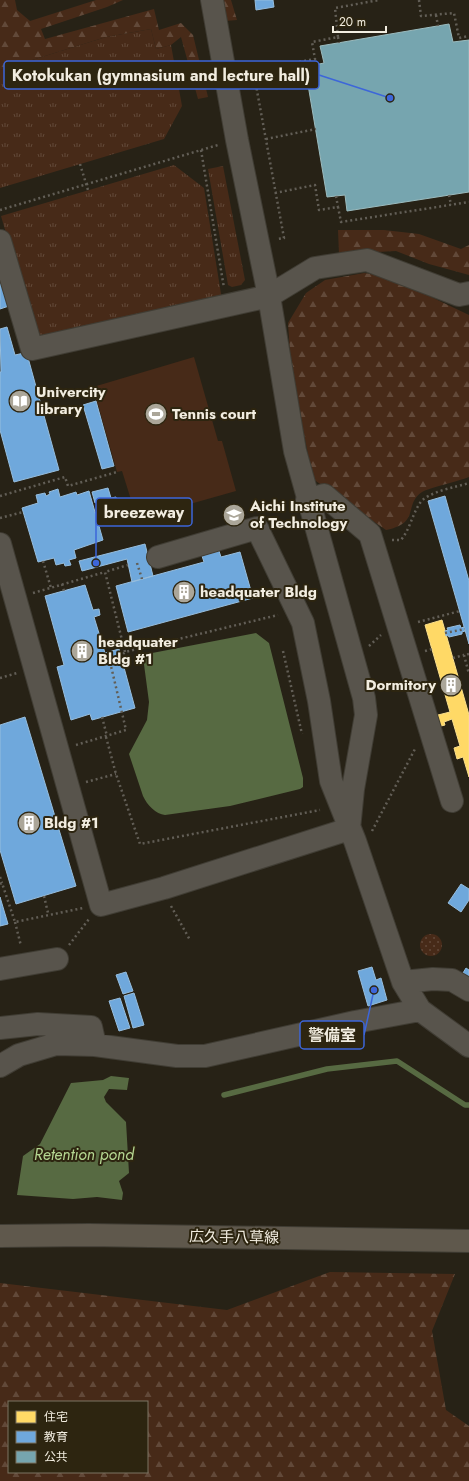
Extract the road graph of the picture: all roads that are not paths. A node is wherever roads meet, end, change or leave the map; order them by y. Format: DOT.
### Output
graph roads {
  1 [pos="212,0"];
  2 [pos="0,240"];
  3 [pos="469,293"];
  4 [pos="269,296"];
  5 [pos="307,500"];
  6 [pos="0,544"];
  7 [pos="158,556"];
  8 [pos="452,801"];
  9 [pos="349,829"];
  10 [pos="57,959"];
  11 [pos="0,969"];
  12 [pos="403,982"];
  13 [pos="469,990"];
  14 [pos="420,1010"];
  15 [pos="0,1028"];
  16 [pos="95,1045"];
  17 [pos="469,1046"];
  18 [pos="0,1066"];
  19 [pos="0,1236"];
  20 [pos="469,1241"];
  1 -- 4 [label="lane"];
  2 -- 4 [label="lane"];
  3 -- 4 [label="lane"];
  4 -- 5 [label="lane"];
  5 -- 8 [label="lane"];
  5 -- 9 [label="lane"];
  6 -- 9 [label="lane"];
  7 -- 9 [label="lane"];
  9 -- 12 [label="lane"];
  10 -- 11 [label="lane"];
  12 -- 13 [label="lane"];
  12 -- 14 [label="lane"];
  14 -- 16 [label="lane"];
  14 -- 17 [label="lane"];
  15 -- 16 [label="lane"];
  16 -- 18 [label="lane"];
  19 -- 20 [label="main road, 広久手八草線"];
}
